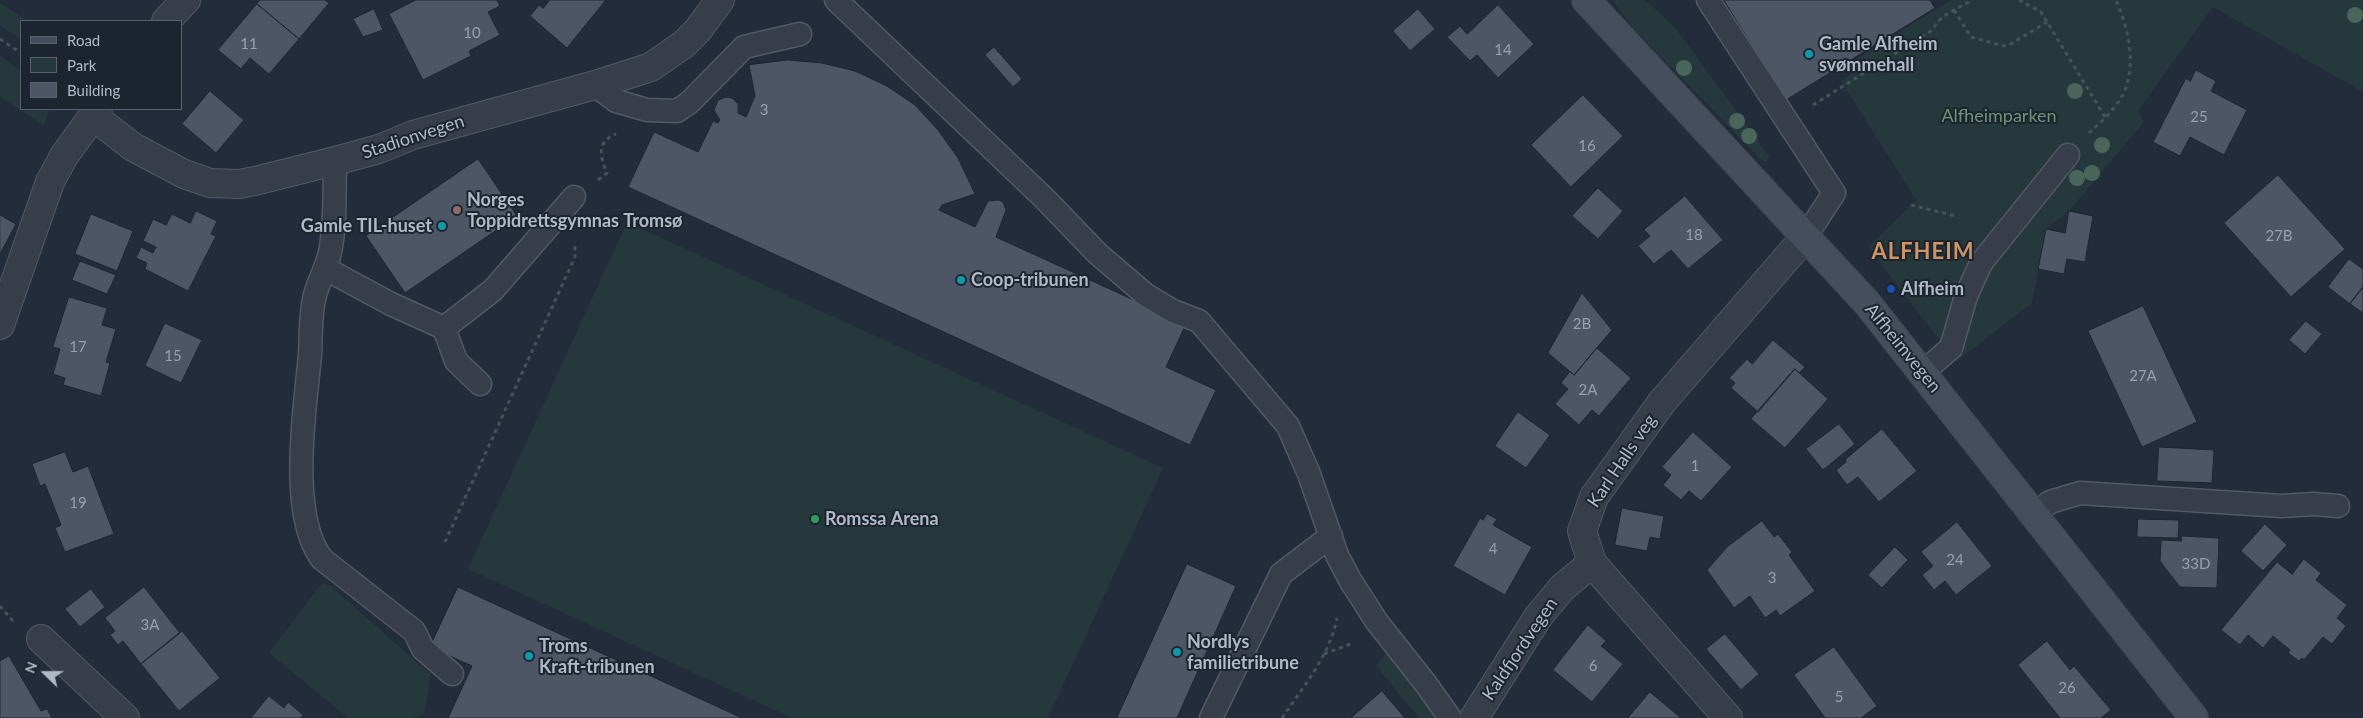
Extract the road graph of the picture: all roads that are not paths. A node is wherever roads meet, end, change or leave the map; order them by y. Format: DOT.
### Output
graph roads {
  1 [pos="186,0"];
  2 [pos="720,0"];
  3 [pos="836,0"];
  4 [pos="1586,0"];
  5 [pos="1708,0"];
  6 [pos="167,20"];
  7 [pos="800,34"];
  8 [pos="595,85"];
  9 [pos="95,112"];
  10 [pos="2068,155"];
  11 [pos="335,161"];
  12 [pos="574,197"];
  13 [pos="1806,236"];
  14 [pos="326,269"];
  15 [pos="0,325"];
  16 [pos="444,328"];
  17 [pos="1922,373"];
  18 [pos="480,384"];
  19 [pos="2338,506"];
  20 [pos="2034,515"];
  21 [pos="1331,536"];
  22 [pos="1592,563"];
  23 [pos="41,639"];
  24 [pos="452,674"];
  25 [pos="126,718"];
  26 [pos="1211,718"];
  27 [pos="1450,718"];
  28 [pos="1474,718"];
  29 [pos="1728,718"];
  30 [pos="2194,718"];
  1 -- 6 [label="street"];
  2 -- 8 [label="street, Stadionvegen"];
  3 -- 21 [label="lane"];
  4 -- 13 [label="street, Alfheimvegen"];
  5 -- 13 [label="lane"];
  7 -- 8 [label="lane"];
  8 -- 11 [label="street, Stadionvegen"];
  9 -- 11 [label="street, Stadionvegen"];
  9 -- 15 [label="street"];
  10 -- 17 [label="lane"];
  11 -- 14 [label="lane"];
  12 -- 16 [label="lane"];
  13 -- 17 [label="street, Alfheimvegen"];
  13 -- 22 [label="street, Karl Halls veg"];
  14 -- 16 [label="lane"];
  14 -- 24 [label="lane"];
  16 -- 18 [label="lane"];
  17 -- 20 [label="street, Alfheimvegen"];
  19 -- 20 [label="lane"];
  20 -- 30 [label="street, Alfheimvegen"];
  21 -- 26 [label="lane"];
  21 -- 27 [label="lane"];
  22 -- 28 [label="street, Kaldfjordvegen"];
  22 -- 29 [label="street, Karl Halls veg"];
  23 -- 25 [label="street"];
}
